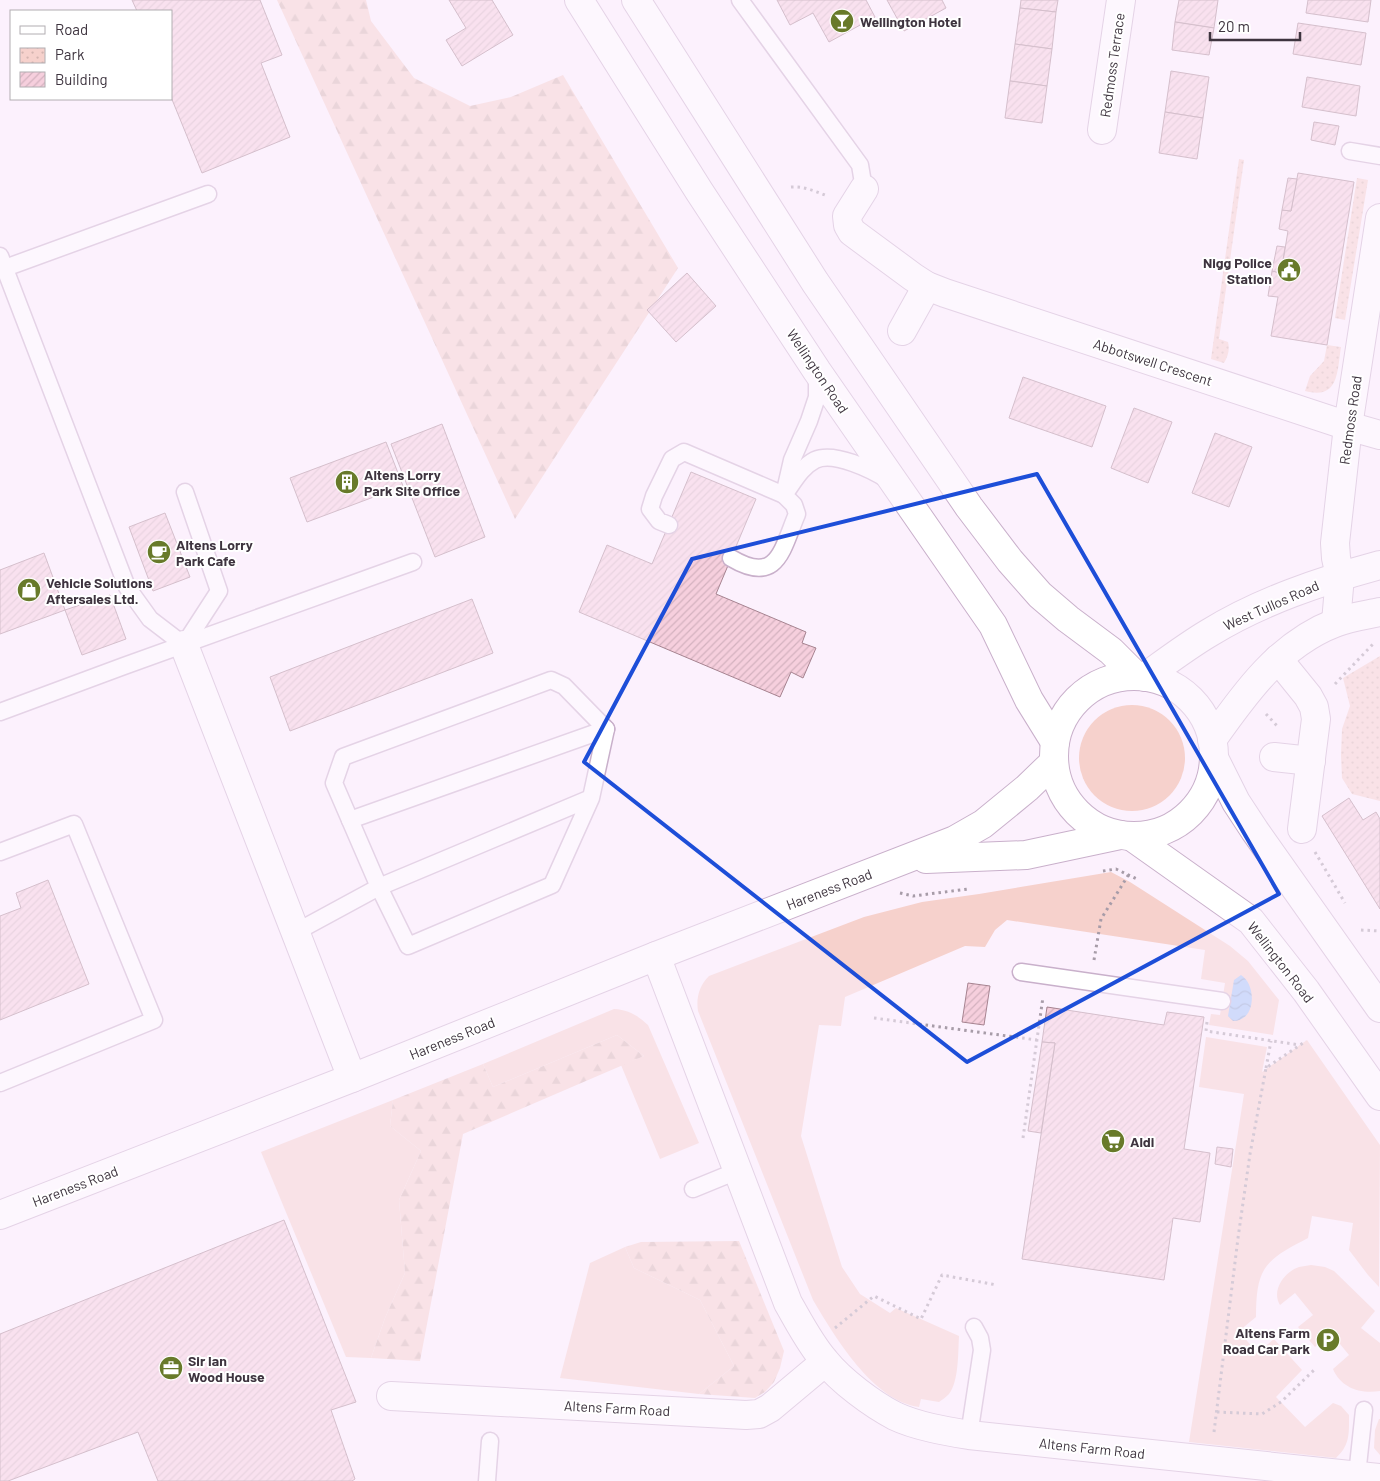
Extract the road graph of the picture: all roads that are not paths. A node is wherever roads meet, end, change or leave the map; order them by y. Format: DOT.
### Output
graph roads {
  1 [pos="579,0"];
  2 [pos="636,0"];
  3 [pos="740,0"];
  4 [pos="1121,0"];
  5 [pos="1102,130"];
  6 [pos="1350,151"];
  7 [pos="1380,156"];
  8 [pos="864,189"];
  9 [pos="208,194"];
  10 [pos="1380,218"];
  11 [pos="2,262"];
  12 [pos="928,286"];
  13 [pos="902,331"];
  14 [pos="817,371"];
  15 [pos="1348,426"];
  16 [pos="1380,435"];
  17 [pos="897,485"];
  18 [pos="185,492"];
  19 [pos="784,495"];
  20 [pos="668,525"];
  21 [pos="731,558"];
  22 [pos="412,562"];
  23 [pos="1380,565"];
  24 [pos="1340,576"];
  25 [pos="1380,612"];
  26 [pos="1336,622"];
  27 [pos="184,645"];
  28 [pos="1278,659"];
  29 [pos="1140,677"];
  30 [pos="0,712"];
  31 [pos="606,729"];
  32 [pos="1213,749"];
  33 [pos="1054,752"];
  34 [pos="1274,757"];
  35 [pos="1311,761"];
  36 [pos="591,798"];
  37 [pos="350,820"];
  38 [pos="1302,829"];
  39 [pos="1125,836"];
  40 [pos="0,852"];
  41 [pos="904,860"];
  42 [pos="379,887"];
  43 [pos="296,932"];
  44 [pos="656,956"];
  45 [pos="1021,972"];
  46 [pos="1222,1001"];
  47 [pos="1380,1008"];
  48 [pos="352,1078"];
  49 [pos="0,1083"];
  50 [pos="1380,1096"];
  51 [pos="737,1171"];
  52 [pos="693,1189"];
  53 [pos="0,1215"];
  54 [pos="974,1327"];
  55 [pos="819,1354"];
  56 [pos="391,1396"];
  57 [pos="1364,1410"];
  58 [pos="969,1436"];
  59 [pos="490,1441"];
  60 [pos="1369,1477"];
  61 [pos="487,1481"];
  1 -- 14 [label="main road, Wellington Road"];
  2 -- 29 [label="main road"];
  3 -- 8 [label="lane"];
  4 -- 5 [label="main road, Redmoss Terrace"];
  6 -- 7 [label="lane"];
  8 -- 12 [label="main road, Abbotswell Crescent"];
  9 -- 11 [label="lane"];
  10 -- 15 [label="main road, Redmoss Road"];
  11 -- 27 [label="lane"];
  12 -- 13 [label="main road"];
  12 -- 15 [label="main road, Abbotswell Crescent"];
  14 -- 17 [label="main road, Wellington Road"];
  14 -- 19 [label="lane"];
  15 -- 16 [label="main road, Abbotswell Crescent"];
  15 -- 24 [label="main road, Redmoss Road"];
  17 -- 19 [label="lane"];
  17 -- 33 [label="main road, Wellington Road"];
  18 -- 27 [label="lane"];
  19 -- 20 [label="lane"];
  19 -- 21 [label="lane"];
  22 -- 27 [label="lane"];
  23 -- 24 [label="main road, West Tullos Road"];
  24 -- 26 [label="main road, Redmoss Road"];
  24 -- 29 [label="main road, West Tullos Road"];
  25 -- 26 [label="main road"];
  26 -- 28 [label="main road"];
  27 -- 30 [label="lane"];
  27 -- 43 [label="main road"];
  28 -- 32 [label="main road"];
  28 -- 35 [label="main road"];
  29 -- 32 [label="main road"];
  29 -- 33 [label="main road"];
  31 -- 36 [label="lane"];
  31 -- 37 [label="lane"];
  31 -- 37 [label="lane"];
  32 -- 39 [label="main road"];
  32 -- 47 [label="main road"];
  33 -- 39 [label="main road"];
  33 -- 41 [label="main road, Hareness Road"];
  34 -- 35 [label="main road"];
  35 -- 38 [label="main road"];
  36 -- 42 [label="lane"];
  36 -- 42 [label="lane"];
  37 -- 42 [label="lane"];
  39 -- 41 [label="main road, Hareness Road"];
  39 -- 50 [label="main road, Wellington Road"];
  40 -- 49 [label="lane"];
  41 -- 44 [label="main road, Hareness Road"];
  42 -- 43 [label="lane"];
  43 -- 48 [label="main road"];
  44 -- 48 [label="main road, Hareness Road"];
  44 -- 51 [label="main road, Altens Farm Road"];
  45 -- 46 [label="lane"];
  48 -- 53 [label="main road, Hareness Road"];
  51 -- 52 [label="lane"];
  51 -- 55 [label="main road, Altens Farm Road"];
  54 -- 58 [label="lane"];
  55 -- 56 [label="main road, Altens Farm Road"];
  55 -- 58 [label="main road, Altens Farm Road"];
  57 -- 60 [label="lane"];
  58 -- 60 [label="main road, Altens Farm Road"];
  59 -- 61 [label="lane"];
}
